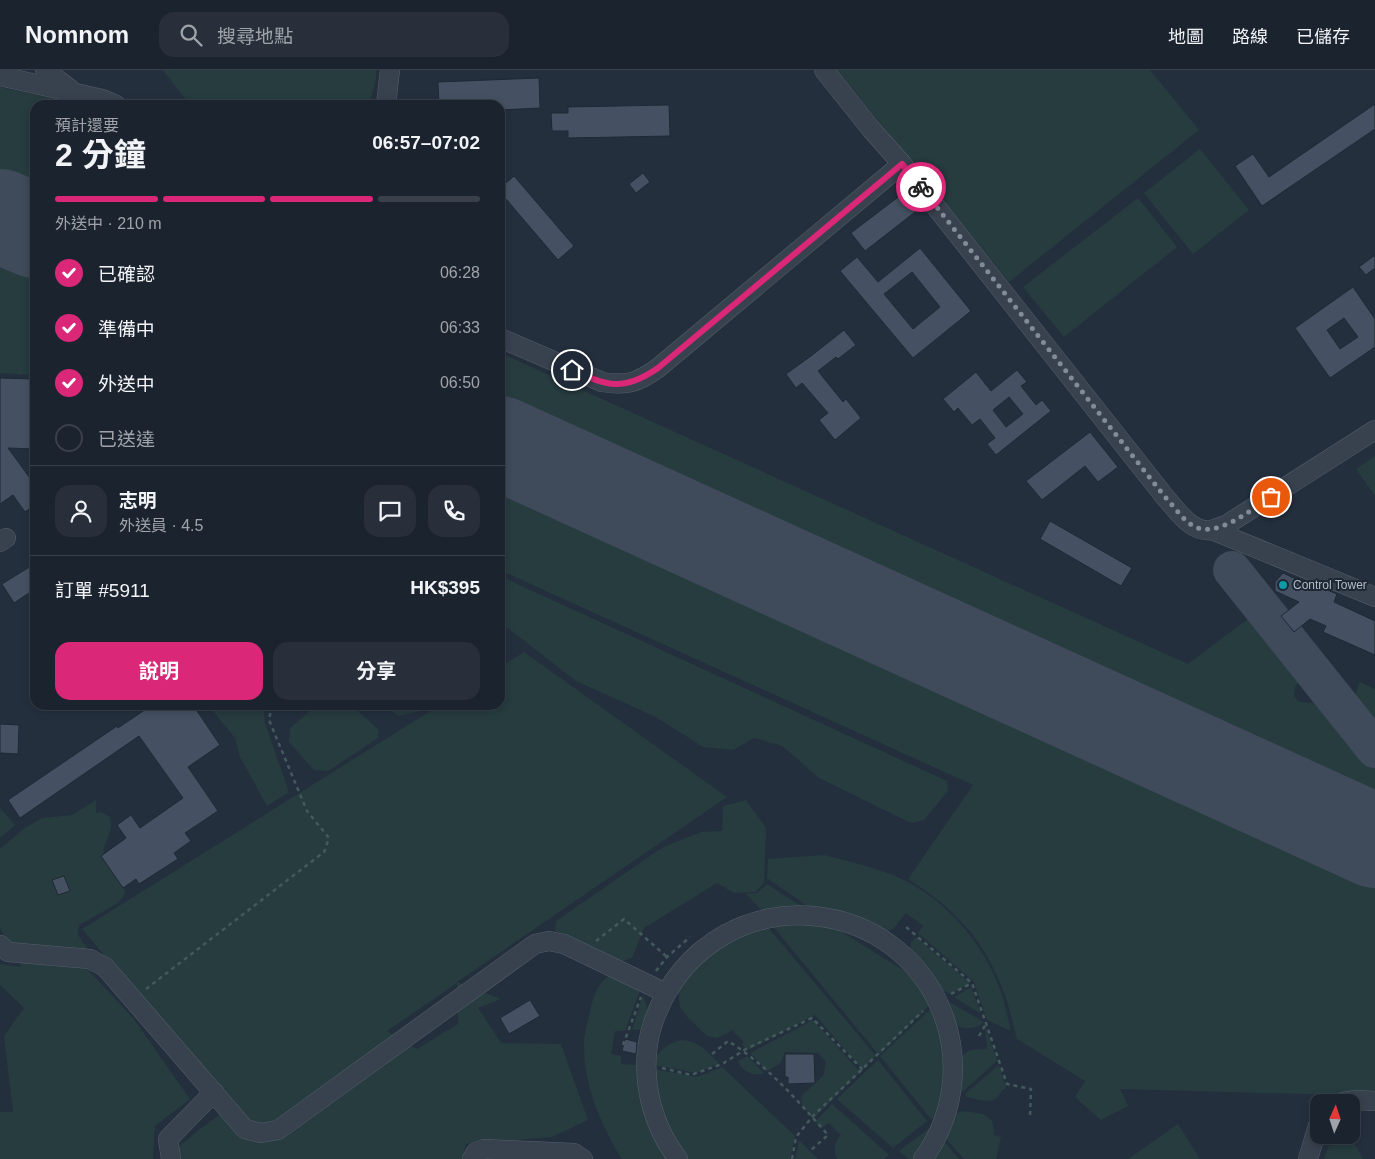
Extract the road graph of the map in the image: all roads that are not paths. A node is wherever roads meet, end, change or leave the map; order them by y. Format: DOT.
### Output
graph roads {
  1 [pos="45,70"];
  2 [pos="390,70"];
  3 [pos="824,70"];
  4 [pos="0,76"];
  5 [pos="76,93"];
  6 [pos="104,100"];
  7 [pos="387,100"];
  8 [pos="902,164"];
  9 [pos="505,340"];
  10 [pos="1375,430"];
  11 [pos="1212,530"];
  12 [pos="1375,597"];
  13 [pos="0,945"];
  14 [pos="666,993"];
  15 [pos="214,1092"];
  16 [pos="1360,1100"];
  17 [pos="1375,1101"];
  18 [pos="1312,1144"];
  19 [pos="171,1159"];
  20 [pos="472,1159"];
  21 [pos="583,1159"];
  22 [pos="678,1159"];
  23 [pos="923,1159"];
  24 [pos="1308,1159"];
  1 -- 5 [label="lane"];
  2 -- 7 [label="lane"];
  3 -- 8 [label="lane"];
  4 -- 5 [label="lane"];
  5 -- 6 [label="lane"];
  8 -- 9 [label="lane"];
  8 -- 11 [label="lane"];
  10 -- 11 [label="lane"];
  11 -- 12 [label="lane"];
  13 -- 15 [label="lane"];
  14 -- 15 [label="lane"];
  14 -- 22 [label="lane"];
  14 -- 23 [label="lane"];
  15 -- 19 [label="lane"];
  16 -- 17 [label="lane"];
  18 -- 24 [label="lane"];
  20 -- 21 [label="lane"];
}
